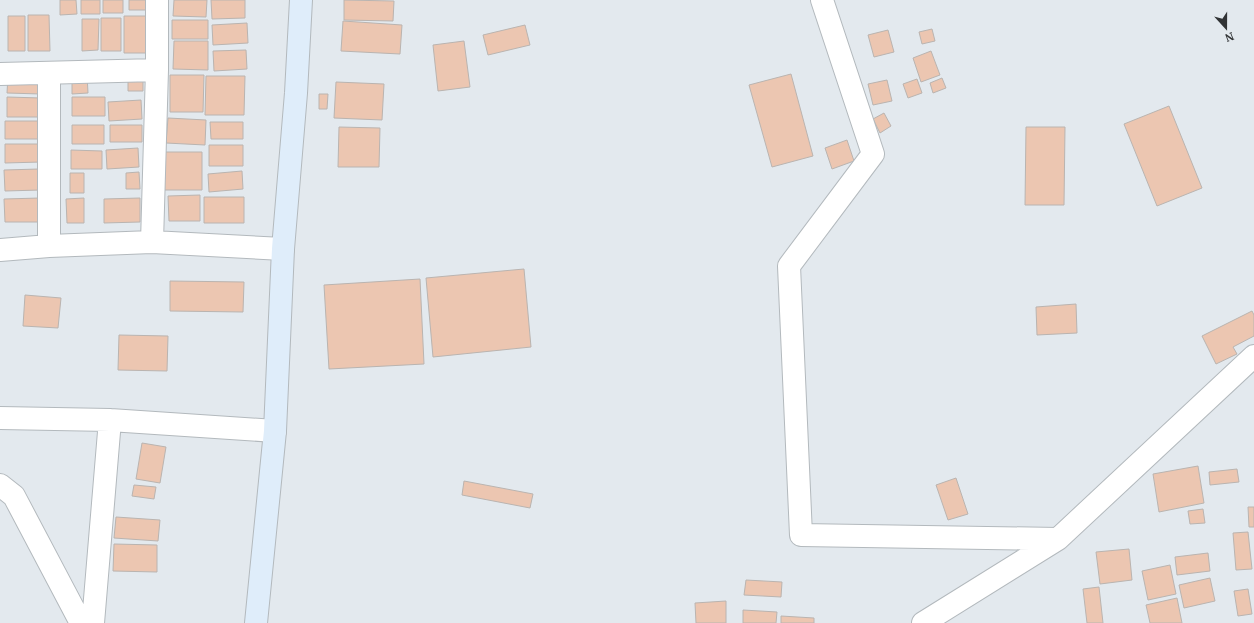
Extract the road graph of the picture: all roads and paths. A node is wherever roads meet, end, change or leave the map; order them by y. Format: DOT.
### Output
graph roads {
  1 [pos="156,0"];
  2 [pos="301,0"];
  3 [pos="822,0"];
  4 [pos="157,70"];
  5 [pos="49,73"];
  6 [pos="0,74"];
  7 [pos="152,242"];
  8 [pos="49,246"];
  9 [pos="283,249"];
  10 [pos="0,250"];
  11 [pos="1254,356"];
  12 [pos="0,418"];
  13 [pos="110,420"];
  14 [pos="275,431"];
  15 [pos="0,485"];
  16 [pos="1058,539"];
  17 [pos="81,623"];
  18 [pos="93,623"];
  19 [pos="256,623"];
  20 [pos="923,623"];
  1 -- 4 [label="street"];
  2 -- 9 [label="main road"];
  3 -- 16 [label="street"];
  4 -- 5 [label="street"];
  4 -- 7 [label="street"];
  5 -- 6 [label="street"];
  5 -- 8 [label="street"];
  7 -- 8 [label="street"];
  7 -- 9 [label="street"];
  8 -- 10 [label="street"];
  9 -- 14 [label="main road"];
  11 -- 16 [label="street"];
  12 -- 13 [label="street"];
  13 -- 14 [label="street"];
  13 -- 18 [label="street"];
  14 -- 19 [label="main road"];
  15 -- 17 [label="street"];
  16 -- 20 [label="street"];
}
